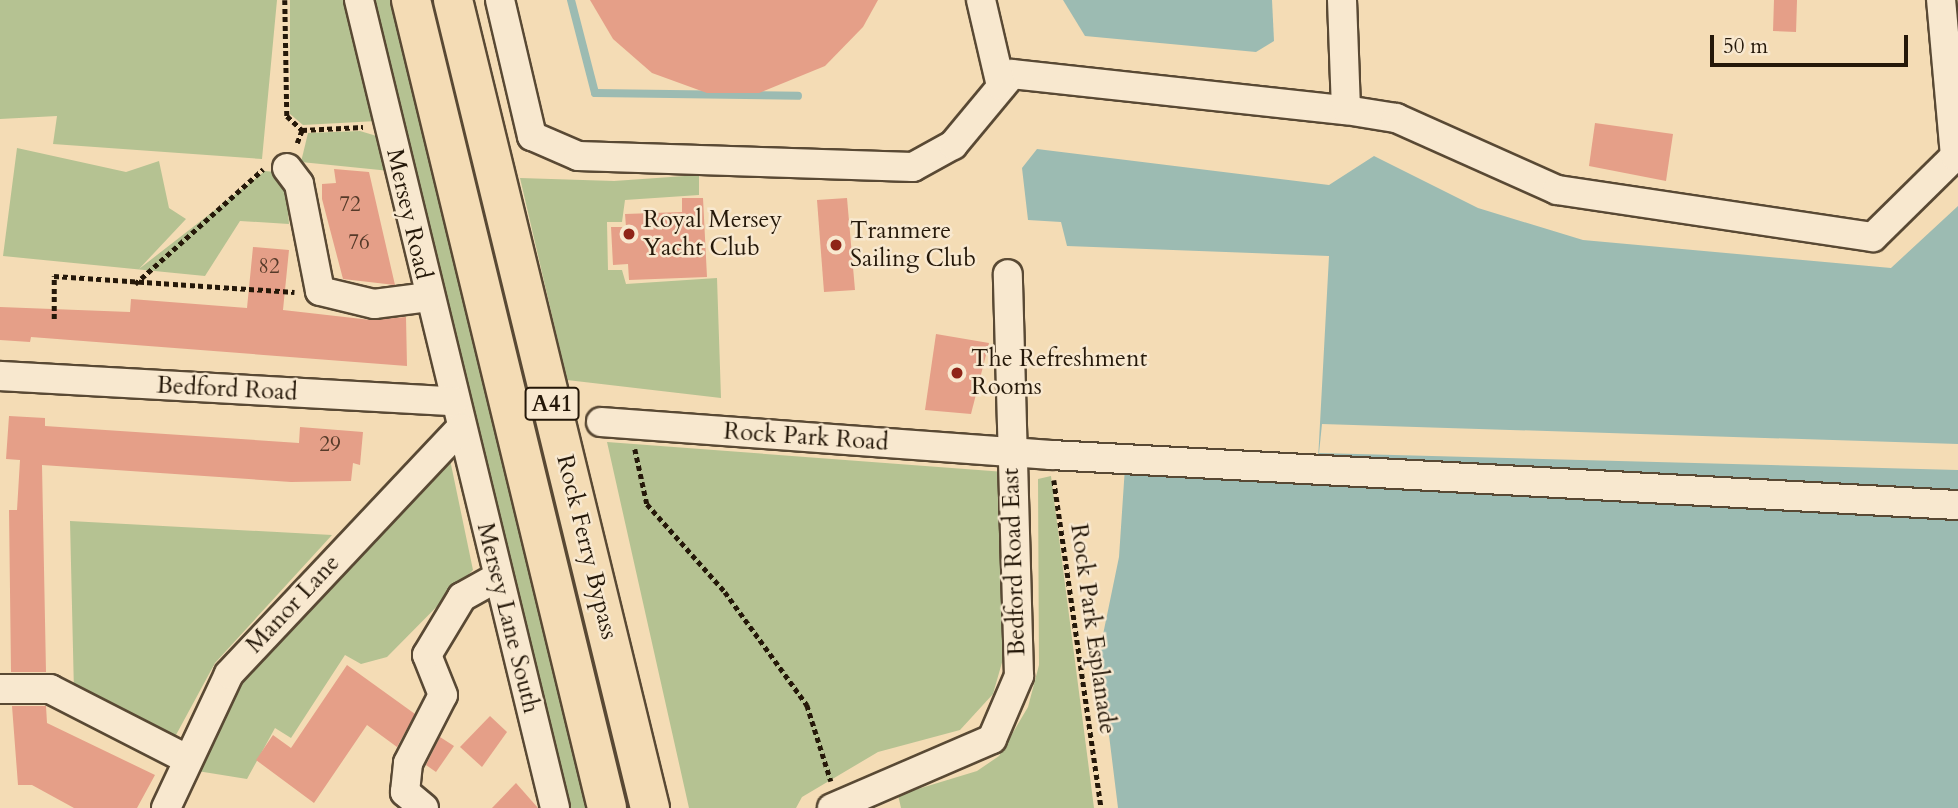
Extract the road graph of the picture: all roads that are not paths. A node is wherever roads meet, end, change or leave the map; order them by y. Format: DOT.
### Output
graph roads {
  1 [pos="359,0"];
  2 [pos="411,0"];
  3 [pos="453,0"];
  4 [pos="500,0"];
  5 [pos="981,0"];
  6 [pos="1342,0"];
  7 [pos="1941,0"];
  8 [pos="1000,86"];
  9 [pos="1346,110"];
  10 [pos="287,168"];
  11 [pos="1007,274"];
  12 [pos="429,297"];
  13 [pos="0,376"];
  14 [pos="457,415"];
  15 [pos="601,422"];
  16 [pos="1010,452"];
  17 [pos="1958,505"];
  18 [pos="498,577"];
  19 [pos="0,689"];
  20 [pos="185,758"];
  21 [pos="868,800"];
  22 [pos="832,807"];
  23 [pos="166,808"];
  24 [pos="424,808"];
  25 [pos="555,808"];
  26 [pos="607,808"];
  27 [pos="650,808"];
  1 -- 12 [label="street, Mersey Road"];
  2 -- 26 [label="highway, Rock Ferry Bypass / A41"];
  3 -- 27 [label="highway, Rock Ferry Bypass / A41"];
  4 -- 8 [label="street"];
  5 -- 8 [label="street"];
  6 -- 9 [label="street"];
  7 -- 9 [label="street"];
  8 -- 9 [label="street"];
  10 -- 12 [label="street"];
  11 -- 16 [label="street, Bedford Road East"];
  12 -- 14 [label="street, Mersey Road"];
  13 -- 14 [label="street, Bedford Road"];
  14 -- 18 [label="street, Mersey Lane South"];
  14 -- 20 [label="street, Manor Lane"];
  15 -- 16 [label="street, Rock Park Road"];
  16 -- 17 [label="street, Rock Park Road"];
  16 -- 21 [label="street, Bedford Road East"];
  18 -- 24 [label="street"];
  18 -- 25 [label="street, Mersey Lane South"];
  19 -- 20 [label="street"];
  20 -- 23 [label="street, Manor Lane"];
  21 -- 22 [label="street, Bedford Road East"];
}
